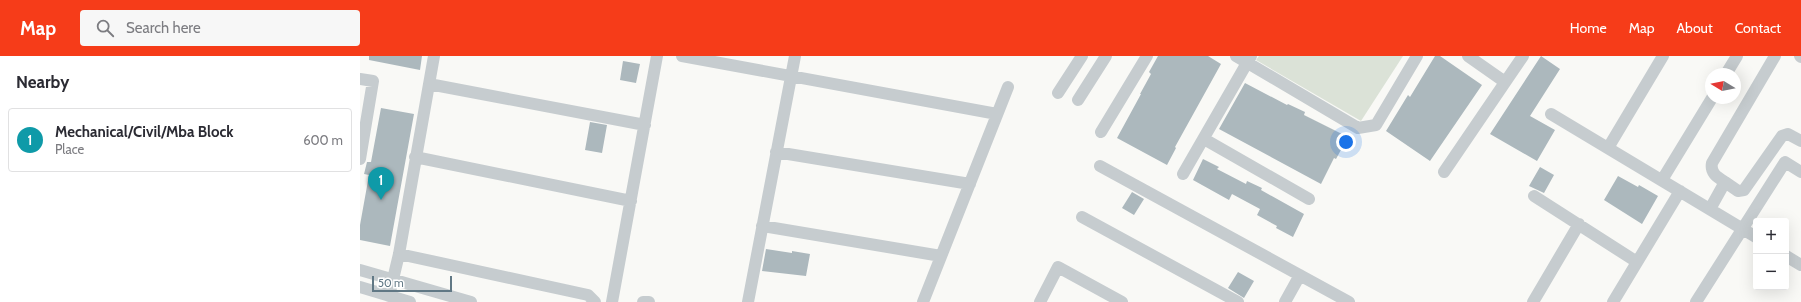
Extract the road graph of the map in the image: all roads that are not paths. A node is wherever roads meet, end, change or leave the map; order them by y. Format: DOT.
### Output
graph roads {
  1 [pos="434,56"];
  2 [pos="657,56"];
  3 [pos="682,56"];
  4 [pos="795,56"];
  5 [pos="1082,56"];
  6 [pos="1106,56"];
  7 [pos="1147,56"];
  8 [pos="1236,56"];
  9 [pos="1417,56"];
  10 [pos="1468,56"];
  11 [pos="1523,56"];
  12 [pos="1663,56"];
  13 [pos="1737,56"];
  14 [pos="1776,56"];
  15 [pos="1249,59"];
  16 [pos="1730,68"];
  17 [pos="791,76"];
  18 [pos="360,79"];
  19 [pos="1505,82"];
  20 [pos="429,84"];
  21 [pos="1008,87"];
  22 [pos="1058,93"];
  23 [pos="1078,100"];
  24 [pos="1708,104"];
  25 [pos="997,114"];
  26 [pos="1551,114"];
  27 [pos="645,125"];
  28 [pos="1101,132"];
  29 [pos="1204,139"];
  30 [pos="1801,141"];
  31 [pos="1608,148"];
  32 [pos="776,152"];
  33 [pos="415,157"];
  34 [pos="360,159"];
  35 [pos="1100,166"];
  36 [pos="1444,172"];
  37 [pos="1801,172"];
  38 [pos="1183,174"];
  39 [pos="1662,180"];
  40 [pos="1725,182"];
  41 [pos="970,184"];
  42 [pos="1680,191"];
  43 [pos="1534,196"];
  44 [pos="1309,199"];
  45 [pos="631,201"];
  46 [pos="1710,209"];
  47 [pos="1082,217"];
  48 [pos="1579,224"];
  49 [pos="762,226"];
  50 [pos="1742,229"];
  51 [pos="1753,235"];
  52 [pos="399,254"];
  53 [pos="941,256"];
  54 [pos="1789,258"];
  55 [pos="1637,262"];
  56 [pos="1801,265"];
  57 [pos="360,270"];
  58 [pos="1300,275"];
  59 [pos="393,279"];
  60 [pos="360,288"];
  61 [pos="389,296"];
  62 [pos="410,302"];
  63 [pos="471,302"];
  64 [pos="595,302"];
  65 [pos="612,302"];
  66 [pos="643,302"];
  67 [pos="649,302"];
  68 [pos="748,302"];
  69 [pos="923,302"];
  70 [pos="1040,302"];
  71 [pos="1122,302"];
  72 [pos="1238,302"];
  73 [pos="1285,302"];
  74 [pos="1349,302"];
  75 [pos="1533,302"];
  76 [pos="1613,302"];
  77 [pos="1696,302"];
  1 -- 20 [label="street"];
  2 -- 27 [label="street"];
  3 -- 17 [label="street"];
  4 -- 17 [label="street"];
  5 -- 22 [label="street"];
  6 -- 23 [label="street"];
  7 -- 28 [label="street"];
  8 -- 15 [label="street"];
  9 -- 15 [label="street"];
  10 -- 19 [label="street"];
  11 -- 19 [label="street"];
  12 -- 31 [label="street"];
  13 -- 16 [label="street"];
  14 -- 40 [label="street"];
  15 -- 29 [label="street"];
  17 -- 25 [label="street"];
  17 -- 32 [label="street"];
  18 -- 34 [label="street"];
  19 -- 36 [label="street"];
  20 -- 27 [label="street"];
  20 -- 33 [label="street"];
  21 -- 25 [label="street"];
  24 -- 39 [label="street"];
  25 -- 41 [label="street"];
  26 -- 31 [label="street"];
  27 -- 45 [label="street"];
  29 -- 38 [label="street"];
  29 -- 44 [label="street"];
  30 -- 40 [label="street"];
  31 -- 39 [label="street"];
  32 -- 41 [label="street"];
  32 -- 49 [label="street"];
  33 -- 45 [label="street"];
  33 -- 52 [label="street"];
  35 -- 58 [label="street"];
  37 -- 50 [label="street"];
  39 -- 42 [label="street"];
  40 -- 46 [label="street"];
  41 -- 53 [label="street"];
  42 -- 46 [label="street"];
  42 -- 55 [label="street"];
  43 -- 48 [label="street"];
  45 -- 65 [label="street"];
  46 -- 50 [label="street"];
  47 -- 72 [label="street"];
  48 -- 55 [label="street"];
  48 -- 75 [label="street"];
  49 -- 53 [label="street"];
  49 -- 68 [label="street"];
  50 -- 51 [label="street"];
  50 -- 77 [label="street"];
  52 -- 59 [label="street"];
  52 -- 64 [label="street"];
  53 -- 69 [label="street"];
  54 -- 56 [label="street"];
  55 -- 76 [label="street"];
  57 -- 59 [label="street"];
  58 -- 73 [label="street"];
  58 -- 74 [label="street"];
  59 -- 61 [label="street"];
  59 -- 63 [label="street"];
  60 -- 61 [label="street"];
  61 -- 62 [label="street"];
  66 -- 67 [label="street"];
  70 -- 71 [label="street"];
}
